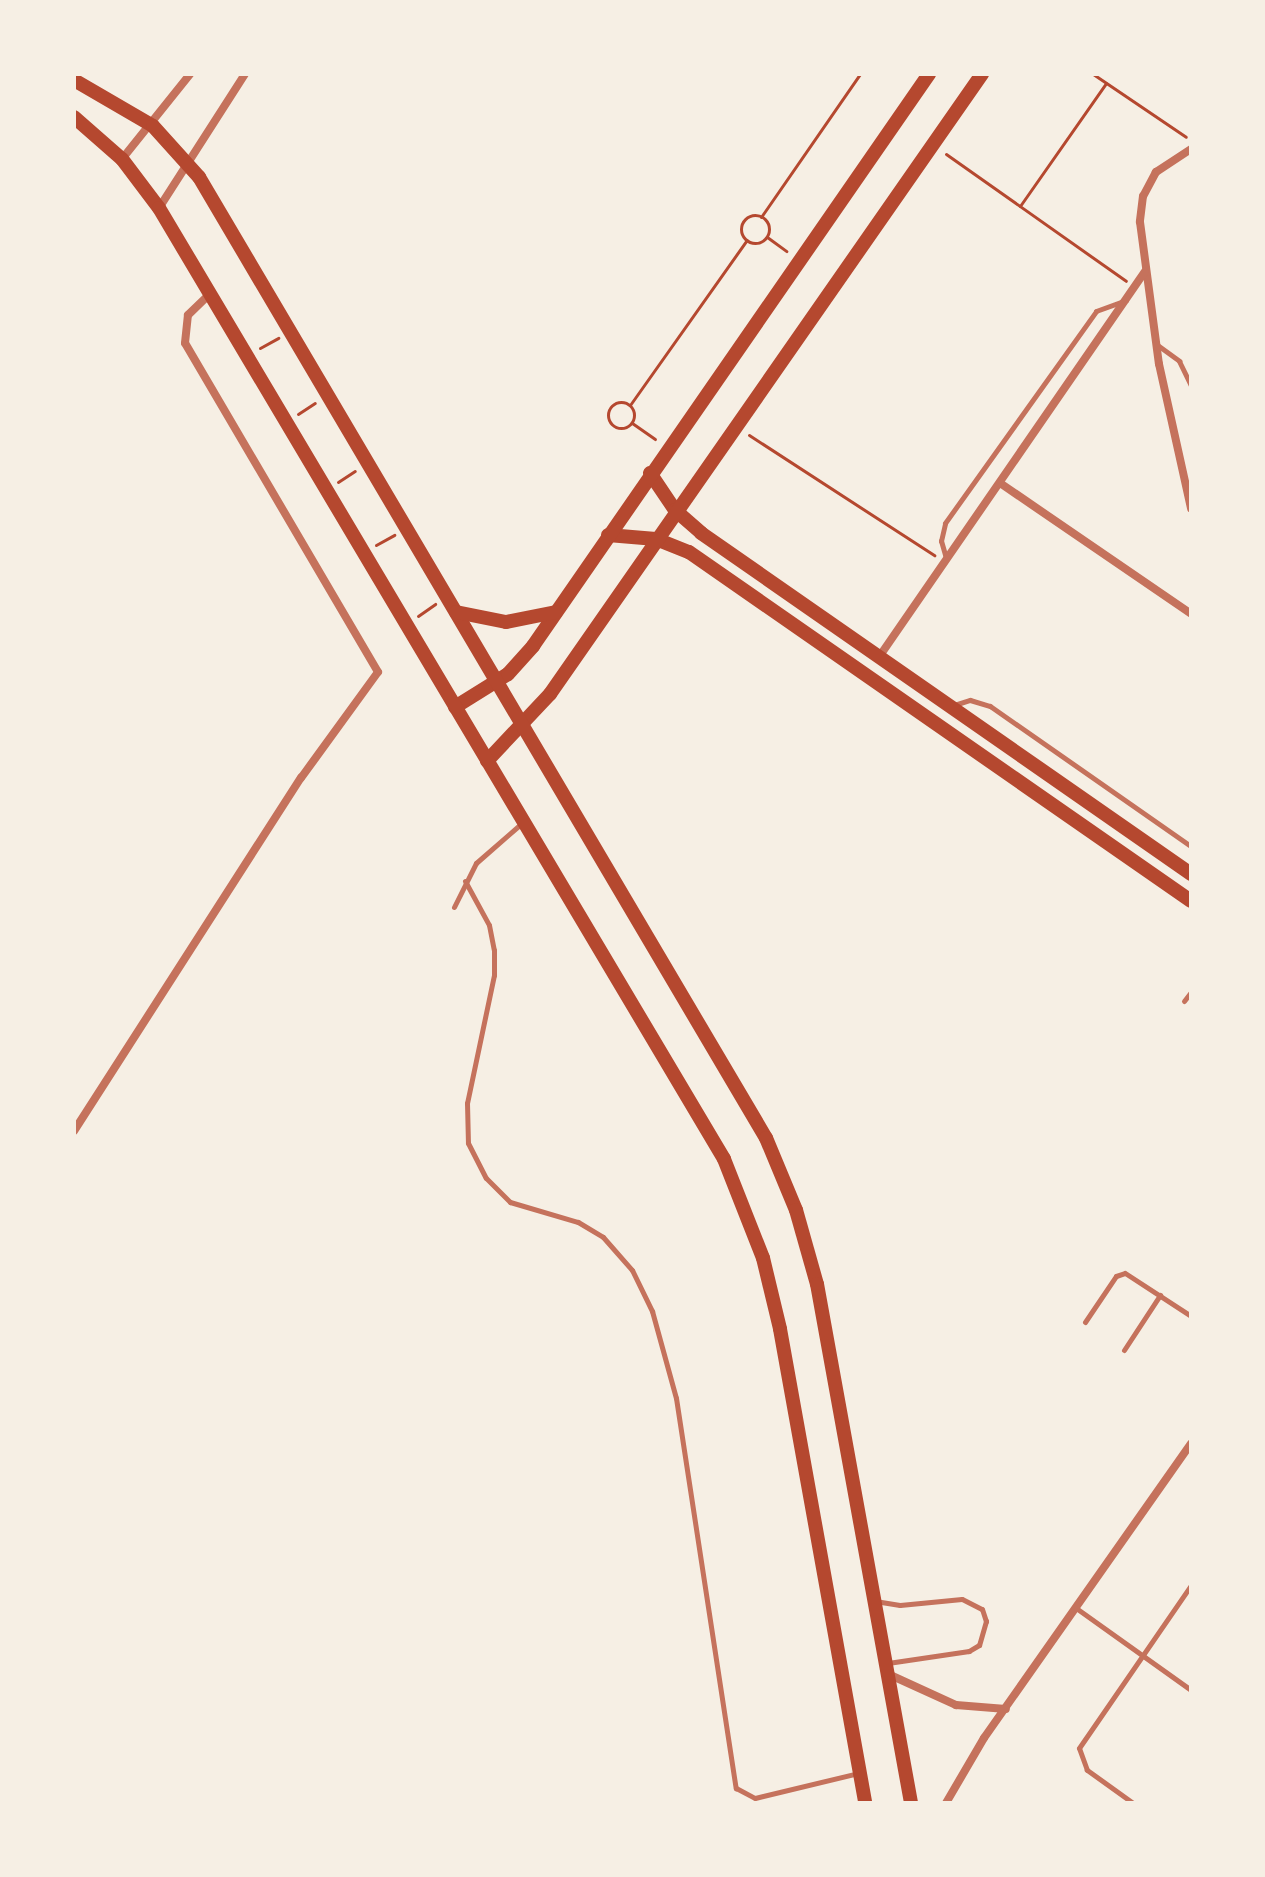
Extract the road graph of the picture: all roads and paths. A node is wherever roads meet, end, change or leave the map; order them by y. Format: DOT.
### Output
graph roads {
  1 [pos="190,74"];
  2 [pos="245,74"];
  3 [pos="860,74"];
  4 [pos="929,74"];
  5 [pos="982,74"];
  6 [pos="1093,74"];
  7 [pos="74,80"];
  8 [pos="1106,83"];
  9 [pos="74,117"];
  10 [pos="153,126"];
  11 [pos="933,144"];
  12 [pos="1190,144"];
  13 [pos="122,159"];
  14 [pos="187,159"];
  15 [pos="1020,206"];
  16 [pos="159,208"];
  17 [pos="761,217"];
  18 [pos="767,237"];
  19 [pos="747,240"];
  20 [pos="799,261"];
  21 [pos="1145,272"];
  22 [pos="1135,287"];
  23 [pos="210,294"];
  24 [pos="1126,300"];
  25 [pos="290,331"];
  26 [pos="1156,344"];
  27 [pos="246,356"];
  28 [pos="1191,386"];
  29 [pos="328,395"];
  30 [pos="630,405"];
  31 [pos="285,423"];
  32 [pos="632,423"];
  33 [pos="735,426"];
  34 [pos="668,447"];
  35 [pos="368,462"];
  36 [pos="650,473"];
  37 [pos="1000,483"];
  38 [pos="325,490"];
  39 [pos="1191,508"];
  40 [pos="675,510"];
  41 [pos="406,527"];
  42 [pos="608,535"];
  43 [pos="656,539"];
  44 [pos="363,554"];
  45 [pos="945,560"];
  46 [pos="447,596"];
  47 [pos="456,612"];
  48 [pos="556,612"];
  49 [pos="1191,614"];
  50 [pos="405,625"];
  51 [pos="879,657"];
  52 [pos="497,684"];
  53 [pos="950,706"];
  54 [pos="455,707"];
  55 [pos="522,726"];
  56 [pos="487,761"];
  57 [pos="524,822"];
  58 [pos="1191,846"];
  59 [pos="1191,874"];
  60 [pos="465,881"];
  61 [pos="1191,901"];
  62 [pos="454,907"];
  63 [pos="1191,992"];
  64 [pos="1184,1001"];
  65 [pos="74,1131"];
  66 [pos="1160,1295"];
  67 [pos="1191,1316"];
  68 [pos="1085,1322"];
  69 [pos="1124,1350"];
  70 [pos="1191,1443"];
  71 [pos="1191,1585"];
  72 [pos="874,1601"];
  73 [pos="1076,1608"];
  74 [pos="1142,1655"];
  75 [pos="887,1669"];
  76 [pos="1191,1690"];
  77 [pos="1006,1709"];
  78 [pos="859,1773"];
  79 [pos="865,1803"];
  80 [pos="911,1803"];
  81 [pos="946,1803"];
  82 [pos="1133,1803"];
  1 -- 10 [label="street"];
  2 -- 14 [label="street"];
  3 -- 17 [label="path"];
  4 -- 20 [label="main road"];
  5 -- 11 [label="main road"];
  6 -- 8 [label="path"];
  7 -- 10 [label="main road"];
  8 -- 12 [label="path"];
  8 -- 15 [label="path"];
  9 -- 13 [label="main road"];
  10 -- 13 [label="street"];
  10 -- 14 [label="main road"];
  11 -- 15 [label="path"];
  11 -- 33 [label="main road"];
  12 -- 21 [label="street"];
  13 -- 16 [label="main road"];
  14 -- 16 [label="street"];
  14 -- 25 [label="main road"];
  15 -- 22 [label="path"];
  16 -- 23 [label="main road"];
  17 -- 18 [label="path"];
  17 -- 19 [label="path"];
  18 -- 19 [label="path"];
  18 -- 20 [label="path"];
  19 -- 30 [label="path"];
  20 -- 34 [label="main road"];
  21 -- 22 [label="street"];
  21 -- 26 [label="street"];
  22 -- 24 [label="street"];
  23 -- 27 [label="main road"];
  23 -- 65 [label="street"];
  24 -- 37 [label="street"];
  24 -- 45 [label="lane"];
  25 -- 27 [label="path"];
  25 -- 29 [label="main road"];
  26 -- 28 [label="lane"];
  26 -- 39 [label="street"];
  27 -- 31 [label="main road"];
  29 -- 31 [label="path"];
  29 -- 35 [label="main road"];
  30 -- 32 [label="path"];
  30 -- 32 [label="path"];
  31 -- 38 [label="main road"];
  32 -- 34 [label="path"];
  33 -- 40 [label="main road"];
  33 -- 45 [label="path"];
  34 -- 36 [label="main road"];
  35 -- 38 [label="path"];
  35 -- 41 [label="main road"];
  36 -- 40 [label="main road"];
  36 -- 42 [label="main road"];
  37 -- 45 [label="street"];
  37 -- 49 [label="street"];
  38 -- 44 [label="main road"];
  40 -- 43 [label="main road"];
  40 -- 51 [label="main road"];
  41 -- 44 [label="path"];
  41 -- 46 [label="main road"];
  42 -- 43 [label="main road"];
  42 -- 48 [label="main road"];
  43 -- 55 [label="main road"];
  43 -- 61 [label="main road"];
  44 -- 50 [label="main road"];
  45 -- 51 [label="street"];
  46 -- 47 [label="main road"];
  46 -- 50 [label="path"];
  47 -- 48 [label="main road"];
  47 -- 52 [label="main road"];
  48 -- 52 [label="main road"];
  50 -- 54 [label="main road"];
  51 -- 53 [label="main road"];
  52 -- 54 [label="main road"];
  52 -- 55 [label="main road"];
  53 -- 58 [label="lane"];
  53 -- 59 [label="main road"];
  54 -- 56 [label="main road"];
  55 -- 56 [label="main road"];
  55 -- 72 [label="main road"];
  56 -- 57 [label="main road"];
  57 -- 60 [label="lane"];
  57 -- 78 [label="main road"];
  60 -- 62 [label="lane"];
  60 -- 78 [label="lane"];
  63 -- 64 [label="lane"];
  66 -- 67 [label="lane"];
  66 -- 68 [label="lane"];
  66 -- 69 [label="lane"];
  70 -- 73 [label="street"];
  71 -- 74 [label="lane"];
  72 -- 75 [label="main road"];
  72 -- 75 [label="lane"];
  73 -- 74 [label="lane"];
  73 -- 77 [label="street"];
  74 -- 76 [label="lane"];
  74 -- 82 [label="lane"];
  75 -- 77 [label="street"];
  75 -- 80 [label="main road"];
  77 -- 81 [label="street"];
  78 -- 79 [label="main road"];
}
